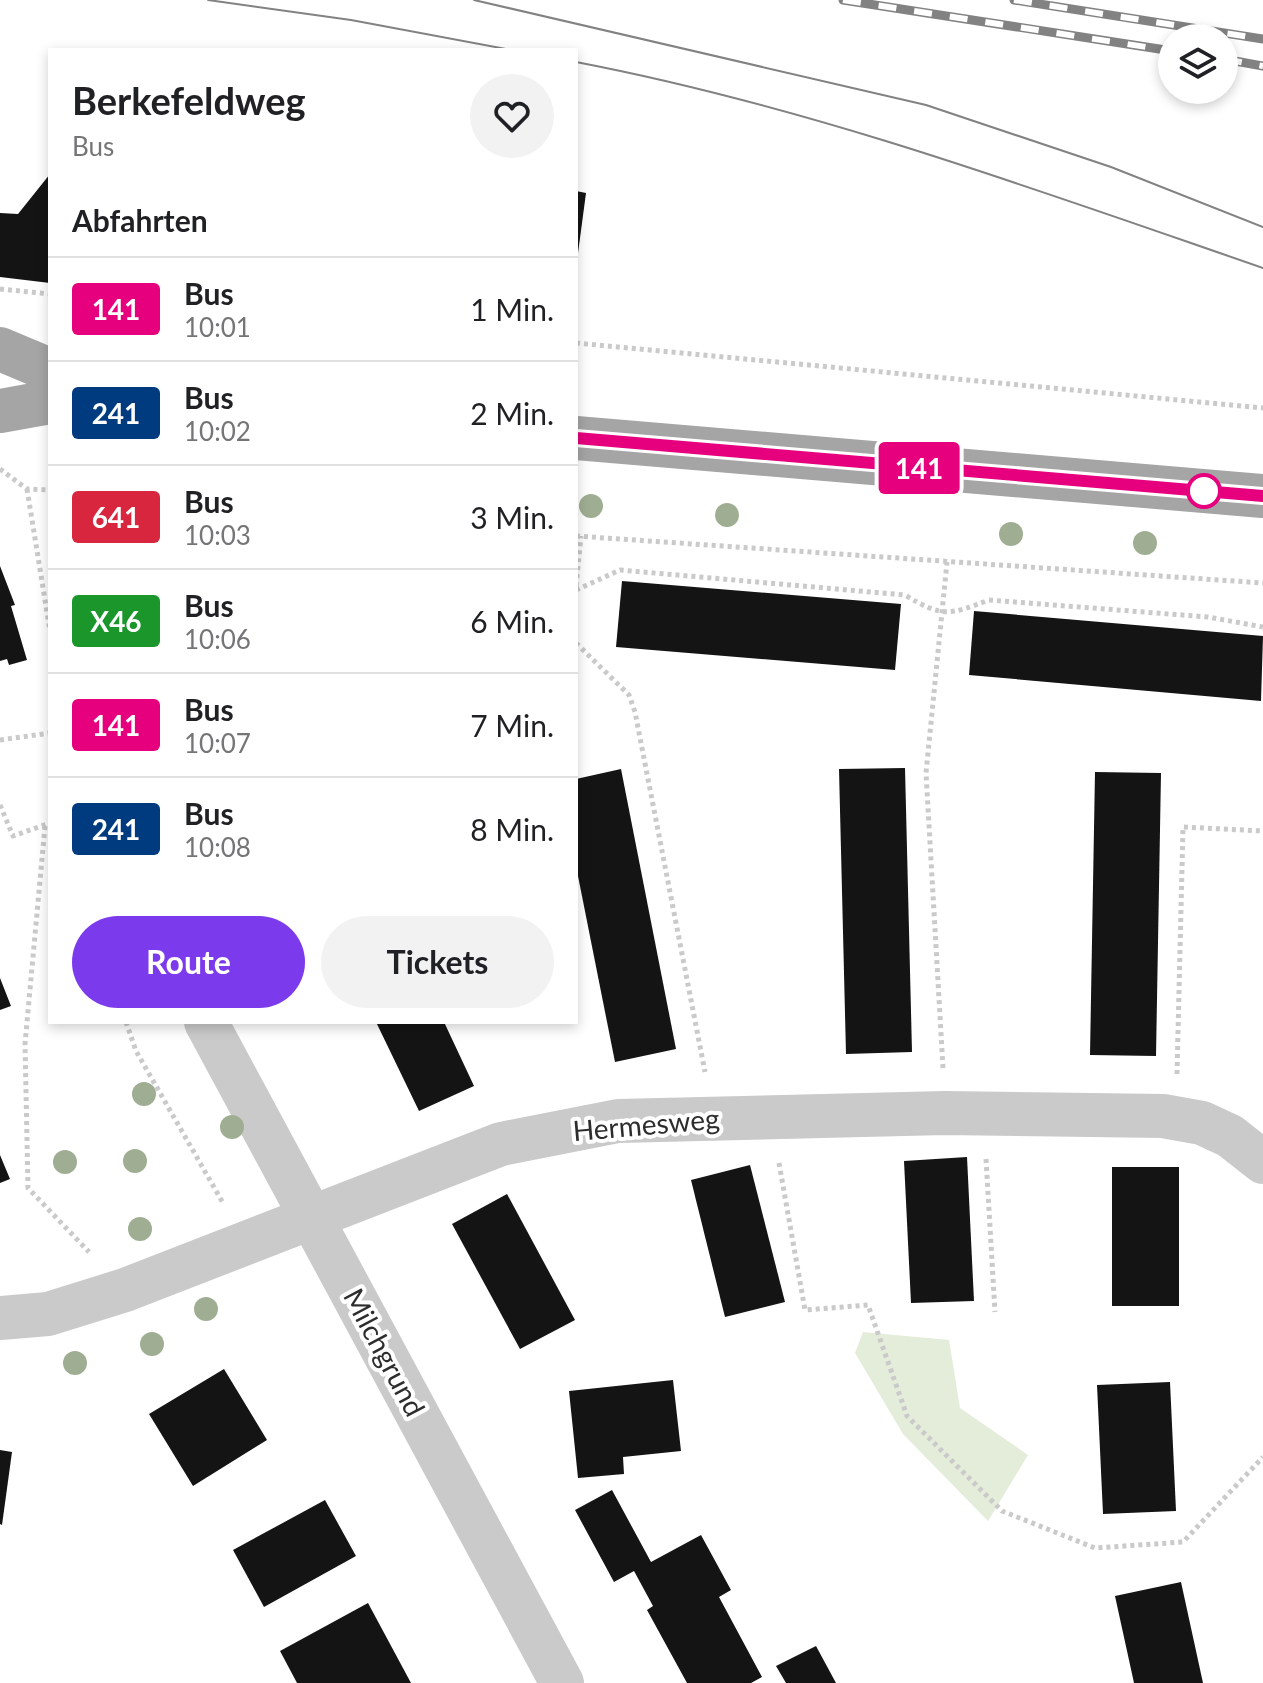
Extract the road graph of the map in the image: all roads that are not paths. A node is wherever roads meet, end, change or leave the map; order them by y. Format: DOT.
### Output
graph roads {
  1 [pos="0,349"];
  2 [pos="48,369"];
  3 [pos="48,402"];
  4 [pos="0,411"];
  5 [pos="578,438"];
  6 [pos="1263,496"];
  7 [pos="207,1024"];
  8 [pos="1263,1162"];
  9 [pos="313,1216"];
  10 [pos="0,1318"];
  11 [pos="562,1683"];
  1 -- 2 [label="main road"];
  3 -- 4 [label="main road"];
  5 -- 6 [label="main road"];
  7 -- 9 [label="street, Milchgrund"];
  8 -- 9 [label="street, Hermesweg"];
  9 -- 10 [label="street, Hermesweg"];
  9 -- 11 [label="street, Milchgrund"];
}
